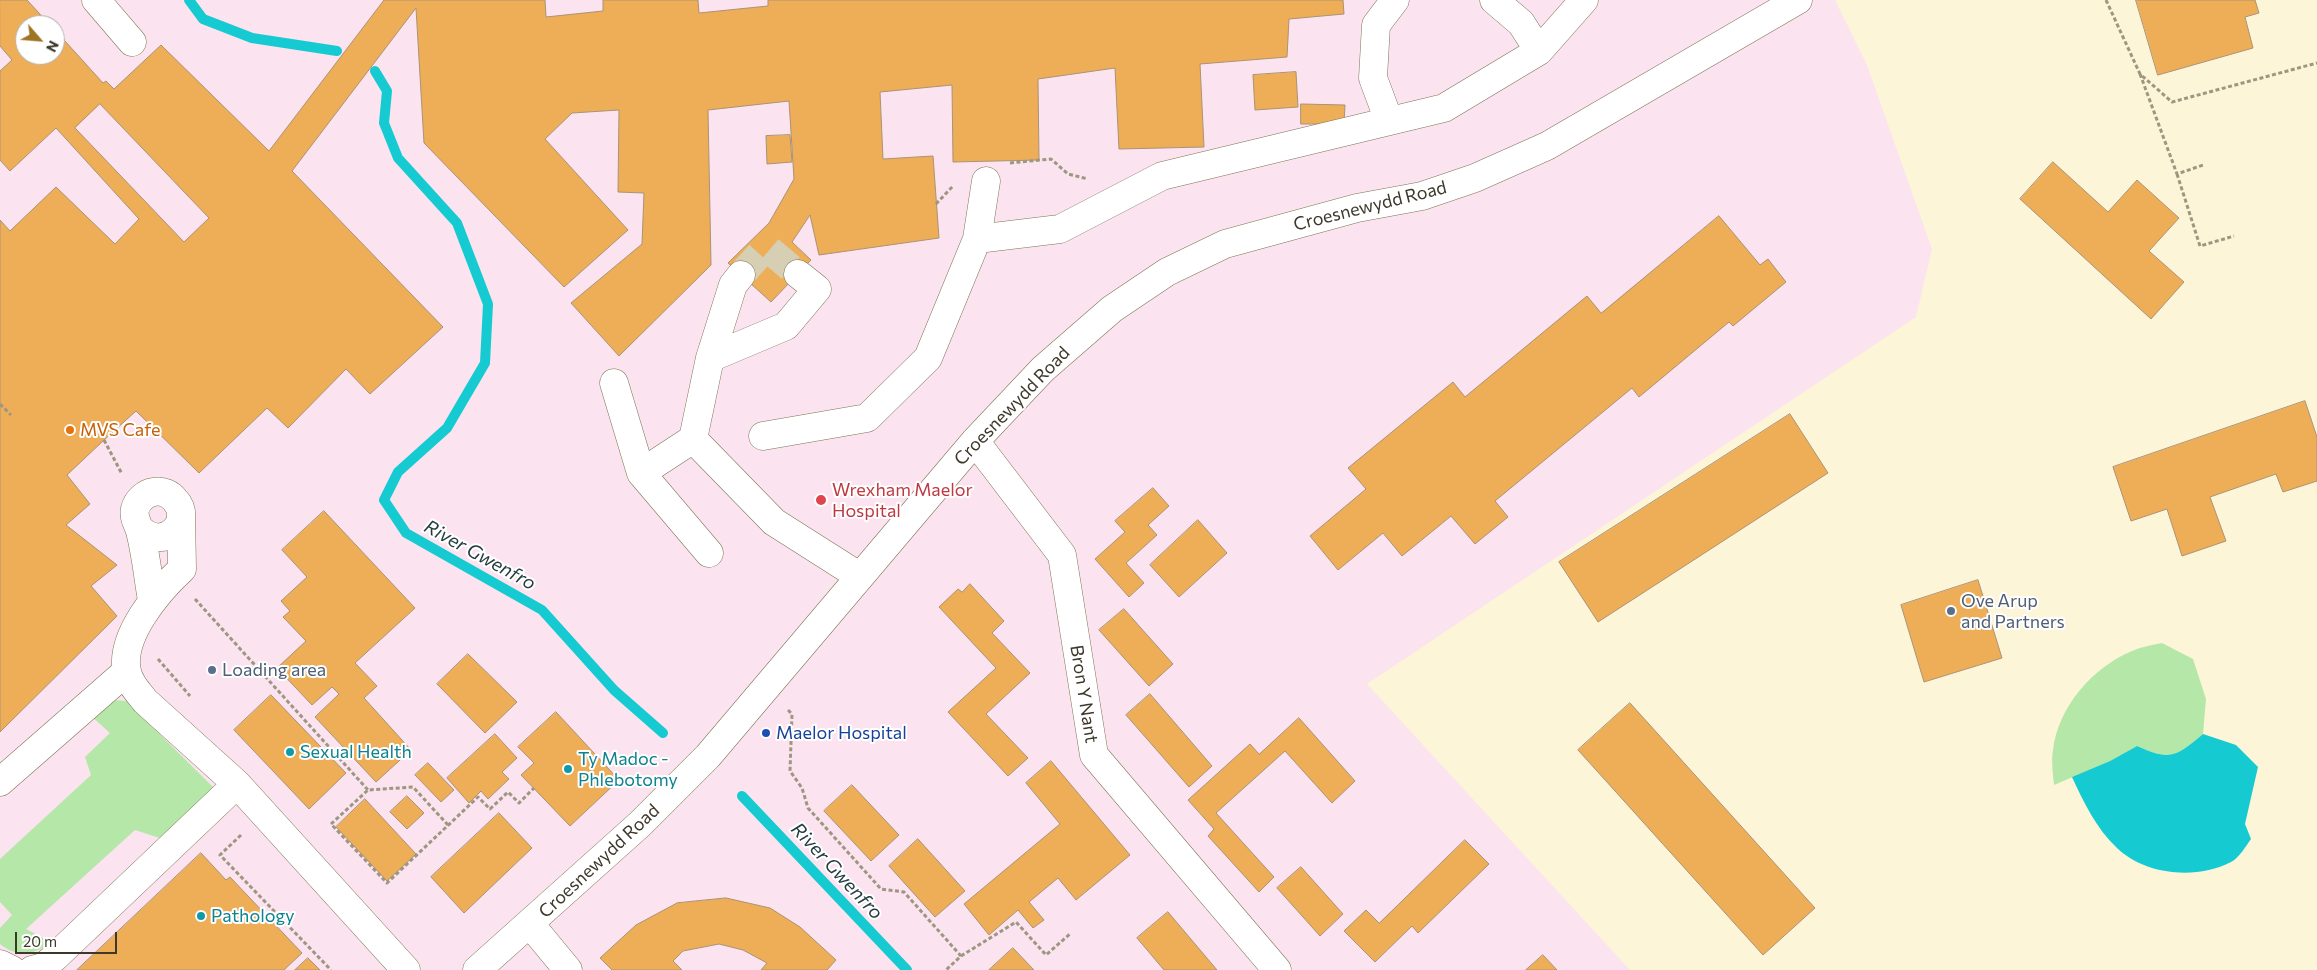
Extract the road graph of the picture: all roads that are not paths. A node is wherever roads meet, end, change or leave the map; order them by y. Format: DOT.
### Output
graph roads {
  1 [pos="96,0"];
  2 [pos="1395,0"];
  3 [pos="1495,0"];
  4 [pos="1584,0"];
  5 [pos="1798,0"];
  6 [pos="1375,12"];
  7 [pos="132,42"];
  8 [pos="1539,51"];
  9 [pos="1389,121"];
  10 [pos="986,181"];
  11 [pos="977,239"];
  12 [pos="798,274"];
  13 [pos="741,275"];
  14 [pos="710,358"];
  15 [pos="614,383"];
  16 [pos="762,436"];
  17 [pos="693,440"];
  18 [pos="975,441"];
  19 [pos="641,473"];
  20 [pos="181,513"];
  21 [pos="140,529"];
  22 [pos="709,553"];
  23 [pos="859,576"];
  24 [pos="152,600"];
  25 [pos="126,671"];
  26 [pos="0,782"];
  27 [pos="237,784"];
  28 [pos="530,924"];
  29 [pos="32,970"];
  30 [pos="406,970"];
  31 [pos="478,970"];
  32 [pos="568,970"];
  33 [pos="1277,970"];
  1 -- 7 [label="street"];
  2 -- 6 [label="street"];
  3 -- 8 [label="street"];
  4 -- 8 [label="street"];
  5 -- 18 [label="street, Croesnewydd Road"];
  6 -- 9 [label="street"];
  8 -- 9 [label="street"];
  9 -- 11 [label="street"];
  10 -- 11 [label="street"];
  11 -- 16 [label="street"];
  12 -- 14 [label="street"];
  13 -- 14 [label="street"];
  14 -- 17 [label="street"];
  15 -- 19 [label="street"];
  17 -- 19 [label="street"];
  17 -- 23 [label="street"];
  18 -- 23 [label="street, Croesnewydd Road"];
  18 -- 33 [label="street, Bron Y Nant"];
  19 -- 22 [label="street"];
  20 -- 21 [label="street"];
  20 -- 21 [label="street"];
  20 -- 24 [label="street"];
  21 -- 24 [label="street"];
  23 -- 28 [label="street, Croesnewydd Road"];
  24 -- 25 [label="street"];
  25 -- 26 [label="street"];
  25 -- 27 [label="street"];
  27 -- 29 [label="street"];
  27 -- 30 [label="street"];
  28 -- 31 [label="street, Croesnewydd Road"];
  28 -- 32 [label="street"];
}
